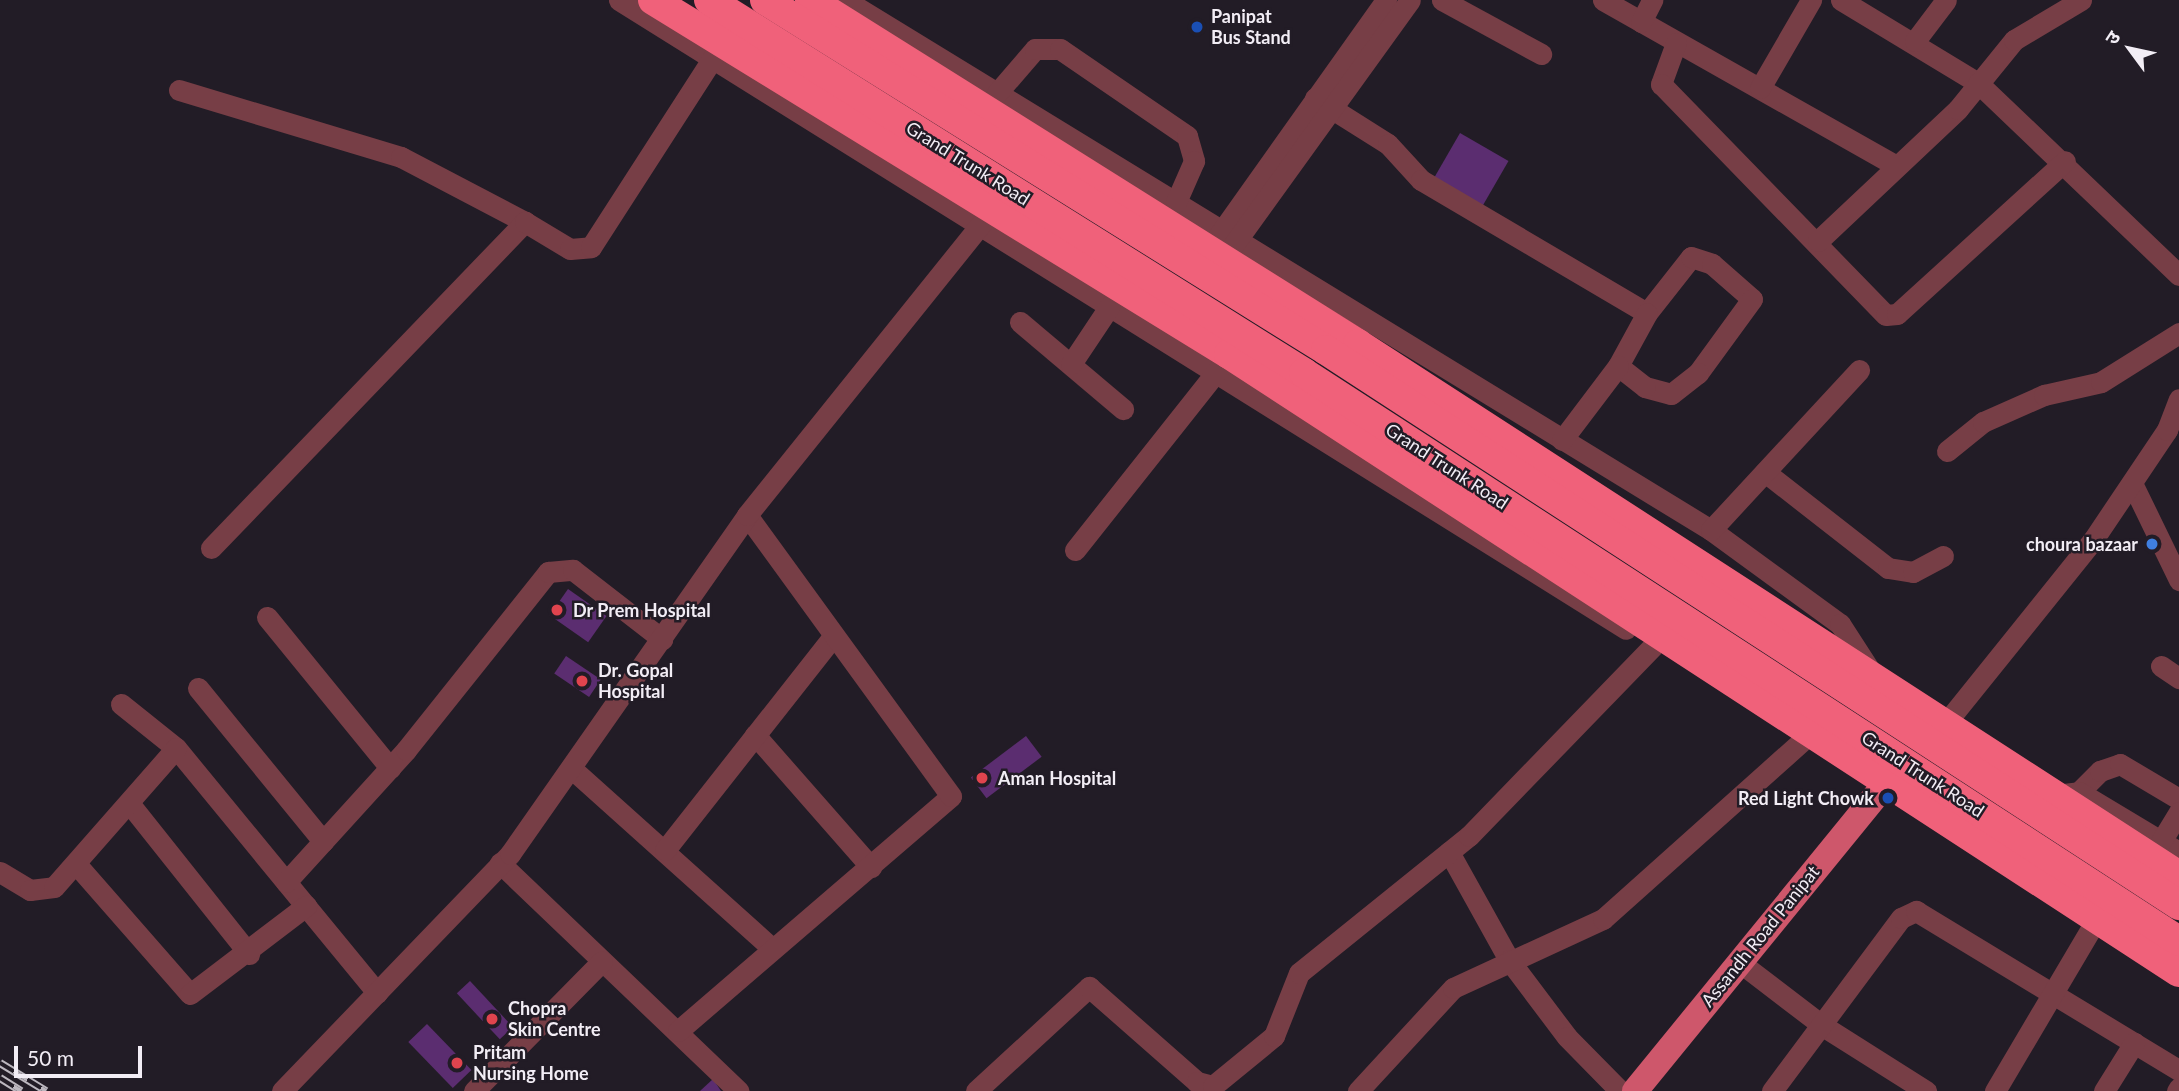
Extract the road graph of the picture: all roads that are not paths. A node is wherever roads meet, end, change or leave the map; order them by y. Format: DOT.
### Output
graph roads {
  1 [pos="619,0"];
  2 [pos="653,0"];
  3 [pos="709,0"];
  4 [pos="765,0"];
  5 [pos="810,0"];
  6 [pos="845,0"];
  7 [pos="1386,0"];
  8 [pos="1410,0"];
  9 [pos="1441,0"];
  10 [pos="1603,0"];
  11 [pos="1652,0"];
  12 [pos="1811,0"];
  13 [pos="1841,0"];
  14 [pos="1946,0"];
  15 [pos="2081,0"];
  16 [pos="1642,22"];
  17 [pos="1915,41"];
  18 [pos="1676,43"];
  19 [pos="719,50"];
  20 [pos="1541,54"];
  21 [pos="1978,83"];
  22 [pos="1760,88"];
  23 [pos="180,89"];
  24 [pos="997,93"];
  25 [pos="1324,103"];
  26 [pos="2065,161"];
  27 [pos="1896,166"];
  28 [pos="1176,202"];
  29 [pos="986,218"];
  30 [pos="524,222"];
  31 [pos="1818,241"];
  32 [pos="1223,245"];
  33 [pos="2179,275"];
  34 [pos="1110,307"];
  35 [pos="1647,313"];
  36 [pos="1020,321"];
  37 [pos="2179,332"];
  38 [pos="1071,364"];
  39 [pos="1223,364"];
  40 [pos="1618,366"];
  41 [pos="1859,370"];
  42 [pos="2179,399"];
  43 [pos="1123,409"];
  44 [pos="1562,440"];
  45 [pos="1947,451"];
  46 [pos="1765,472"];
  47 [pos="2132,483"];
  48 [pos="1588,491"];
  49 [pos="747,515"];
  50 [pos="1711,530"];
  51 [pos="211,548"];
  52 [pos="1075,550"];
  53 [pos="1943,556"];
  54 [pos="1544,560"];
  55 [pos="2179,580"];
  56 [pos="267,617"];
  57 [pos="834,635"];
  58 [pos="662,639"];
  59 [pos="1653,646"];
  60 [pos="2161,666"];
  61 [pos="1874,677"];
  62 [pos="2179,678"];
  63 [pos="1732,680"];
  64 [pos="198,688"];
  65 [pos="121,704"];
  66 [pos="1945,724"];
  67 [pos="1811,733"];
  68 [pos="755,735"];
  69 [pos="176,748"];
  70 [pos="390,768"];
  71 [pos="571,768"];
  72 [pos="1887,782"];
  73 [pos="2067,794"];
  74 [pos="2179,799"];
  75 [pos="129,803"];
  76 [pos="2179,812"];
  77 [pos="323,841"];
  78 [pos="665,850"];
  79 [pos="2164,850"];
  80 [pos="1449,852"];
  81 [pos="500,863"];
  82 [pos="77,865"];
  83 [pos="871,867"];
  84 [pos="0,872"];
  85 [pos="2179,876"];
  86 [pos="286,882"];
  87 [pos="2179,905"];
  88 [pos="306,906"];
  89 [pos="2096,920"];
  90 [pos="2179,941"];
  91 [pos="773,949"];
  92 [pos="249,954"];
  93 [pos="1510,960"];
  94 [pos="602,961"];
  95 [pos="1738,961"];
  96 [pos="2179,972"];
  97 [pos="2052,991"];
  98 [pos="377,993"];
  99 [pos="1823,1026"];
  100 [pos="678,1031"];
  101 [pos="2134,1043"];
  102 [pos="2179,1070"];
  103 [pos="1912,1088"];
  104 [pos="282,1091"];
  105 [pos="474,1091"];
  106 [pos="739,1091"];
  107 [pos="976,1091"];
  108 [pos="1358,1091"];
  109 [pos="1620,1091"];
  110 [pos="1635,1091"];
  111 [pos="1772,1091"];
  112 [pos="1995,1091"];
  113 [pos="2104,1091"];
  1 -- 19 [label="street"];
  2 -- 19 [label="highway"];
  3 -- 90 [label="highway, Grand Trunk Road, bridge"];
  4 -- 87 [label="highway, Grand Trunk Road, bridge"];
  5 -- 32 [label="highway"];
  6 -- 24 [label="street"];
  7 -- 25 [label="street"];
  8 -- 25 [label="street"];
  9 -- 20 [label="street"];
  10 -- 16 [label="street"];
  11 -- 16 [label="street"];
  12 -- 22 [label="street"];
  13 -- 17 [label="street"];
  14 -- 17 [label="street"];
  15 -- 21 [label="street"];
  16 -- 18 [label="street"];
  17 -- 21 [label="street"];
  18 -- 22 [label="street"];
  18 -- 31 [label="street"];
  19 -- 29 [label="highway"];
  19 -- 30 [label="street"];
  21 -- 26 [label="street"];
  21 -- 27 [label="street"];
  22 -- 27 [label="street"];
  23 -- 30 [label="street"];
  24 -- 28 [label="street"];
  24 -- 28 [label="street"];
  25 -- 32 [label="street"];
  25 -- 35 [label="street"];
  26 -- 31 [label="street"];
  26 -- 33 [label="street"];
  27 -- 31 [label="street"];
  28 -- 32 [label="street"];
  29 -- 34 [label="street"];
  29 -- 39 [label="highway"];
  29 -- 49 [label="street"];
  30 -- 51 [label="street"];
  32 -- 44 [label="street"];
  32 -- 48 [label="highway"];
  34 -- 38 [label="street"];
  34 -- 39 [label="street"];
  35 -- 40 [label="street"];
  35 -- 40 [label="street"];
  36 -- 38 [label="street"];
  37 -- 45 [label="street"];
  38 -- 43 [label="street"];
  39 -- 52 [label="street"];
  39 -- 54 [label="highway"];
  39 -- 59 [label="street"];
  40 -- 44 [label="street"];
  41 -- 46 [label="street"];
  42 -- 47 [label="street"];
  44 -- 50 [label="street"];
  46 -- 50 [label="street"];
  46 -- 53 [label="street"];
  47 -- 55 [label="street"];
  47 -- 66 [label="street"];
  48 -- 54 [label="highway"];
  48 -- 61 [label="highway"];
  49 -- 57 [label="street"];
  49 -- 58 [label="street"];
  50 -- 61 [label="street"];
  54 -- 63 [label="highway"];
  56 -- 70 [label="street"];
  57 -- 68 [label="street"];
  57 -- 83 [label="street"];
  58 -- 70 [label="street"];
  58 -- 71 [label="street"];
  59 -- 63 [label="street"];
  59 -- 80 [label="street"];
  60 -- 62 [label="street"];
  61 -- 66 [label="highway"];
  63 -- 67 [label="highway"];
  64 -- 77 [label="street"];
  65 -- 69 [label="street"];
  66 -- 73 [label="highway"];
  67 -- 72 [label="highway"];
  67 -- 93 [label="street"];
  68 -- 78 [label="street"];
  68 -- 83 [label="street"];
  69 -- 75 [label="street"];
  69 -- 86 [label="street"];
  70 -- 77 [label="street"];
  71 -- 78 [label="street"];
  71 -- 81 [label="street"];
  72 -- 89 [label="highway"];
  72 -- 95 [label="main road, Assandh Road Panipat"];
  73 -- 74 [label="street"];
  73 -- 79 [label="highway"];
  75 -- 82 [label="street"];
  75 -- 92 [label="street"];
  76 -- 79 [label="street"];
  77 -- 86 [label="street"];
  78 -- 91 [label="street"];
  79 -- 85 [label="highway"];
  80 -- 93 [label="street"];
  80 -- 107 [label="street"];
  81 -- 94 [label="street"];
  81 -- 98 [label="street"];
  82 -- 84 [label="street"];
  82 -- 92 [label="street"];
  83 -- 91 [label="street"];
  86 -- 88 [label="street"];
  88 -- 92 [label="street"];
  88 -- 98 [label="street"];
  89 -- 96 [label="highway"];
  89 -- 97 [label="street"];
  91 -- 100 [label="street"];
  93 -- 108 [label="street"];
  93 -- 109 [label="street"];
  94 -- 100 [label="street"];
  94 -- 105 [label="street"];
  95 -- 99 [label="street"];
  95 -- 110 [label="main road, Assandh Road Panipat"];
  97 -- 99 [label="street"];
  97 -- 101 [label="street"];
  97 -- 112 [label="street"];
  98 -- 104 [label="street"];
  99 -- 103 [label="street"];
  99 -- 111 [label="street"];
  100 -- 106 [label="street"];
  101 -- 102 [label="street"];
  101 -- 113 [label="street"];
}
